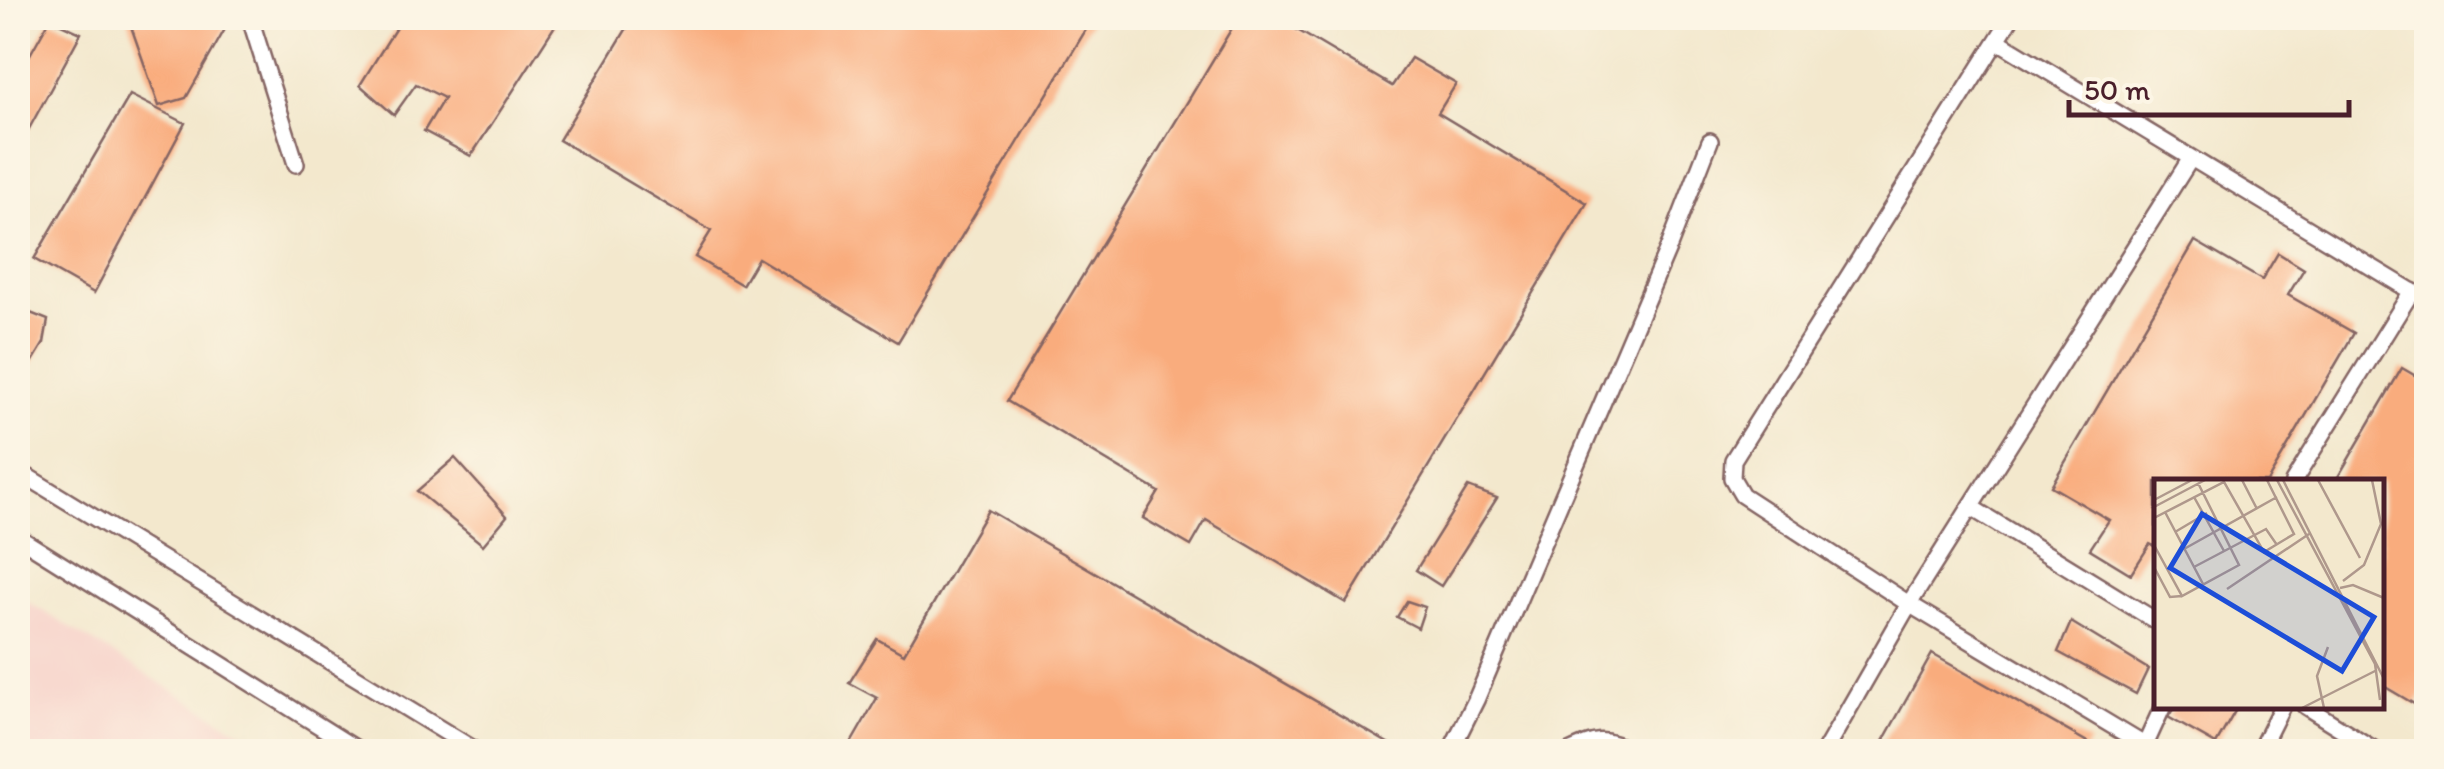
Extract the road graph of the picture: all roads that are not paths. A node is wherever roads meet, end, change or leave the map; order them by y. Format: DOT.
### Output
graph roads {
  1 [pos="250,18"];
  2 [pos="2011,18"];
  3 [pos="1998,40"];
  4 [pos="1710,140"];
  5 [pos="2191,158"];
  6 [pos="296,164"];
  7 [pos="2419,295"];
  8 [pos="18,471"];
  9 [pos="2295,479"];
  10 [pos="1972,508"];
  11 [pos="18,537"];
  12 [pos="1909,604"];
  13 [pos="2154,619"];
  14 [pos="2162,709"];
  15 [pos="2280,709"];
  16 [pos="2310,709"];
  17 [pos="2148,749"];
  18 [pos="361,752"];
  19 [pos="478,752"];
  20 [pos="1450,752"];
  21 [pos="1569,752"];
  22 [pos="1630,752"];
  23 [pos="1824,752"];
  24 [pos="2259,752"];
  25 [pos="2378,752"];
  1 -- 6 [label="lane"];
  2 -- 3 [label="lane"];
  3 -- 5 [label="lane"];
  3 -- 12 [label="lane"];
  4 -- 20 [label="lane"];
  5 -- 7 [label="lane"];
  5 -- 10 [label="lane"];
  7 -- 9 [label="lane"];
  8 -- 19 [label="lane"];
  10 -- 12 [label="lane"];
  10 -- 13 [label="lane"];
  11 -- 18 [label="lane"];
  12 -- 17 [label="lane"];
  12 -- 23 [label="lane"];
  14 -- 17 [label="lane"];
  15 -- 24 [label="lane"];
  16 -- 25 [label="lane"];
  21 -- 22 [label="lane"];
}
